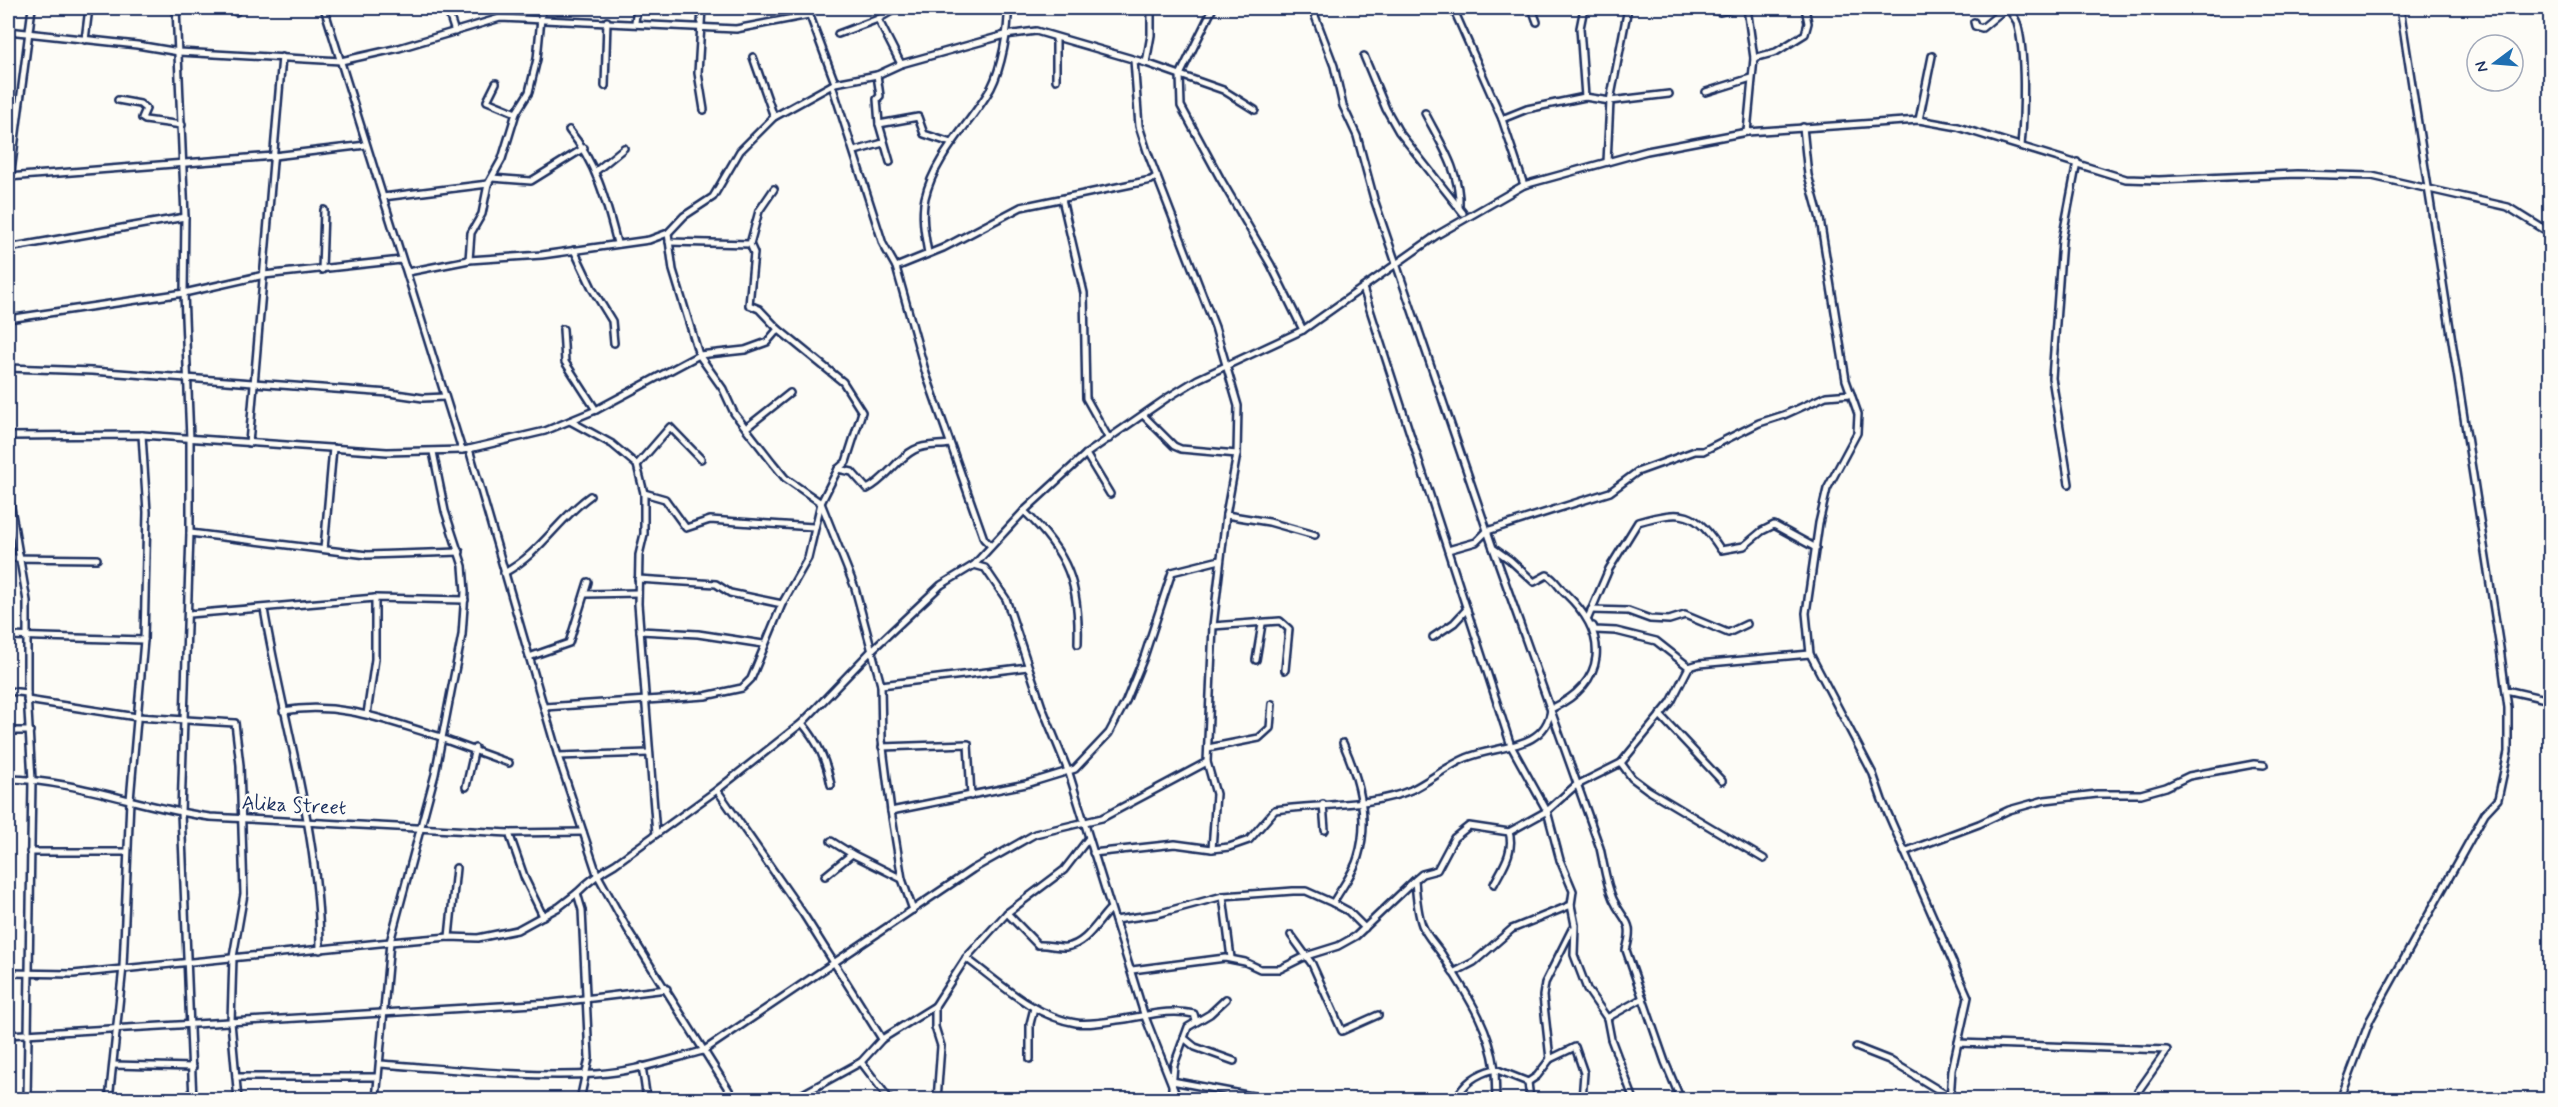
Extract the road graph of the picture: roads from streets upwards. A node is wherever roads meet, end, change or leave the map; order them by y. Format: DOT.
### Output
graph roads {
  1 [pos="32,8"];
  2 [pos="89,8"];
  3 [pos="176,8"];
  4 [pos="324,8"];
  5 [pos="447,8"];
  6 [pos="542,8"];
  7 [pos="637,8"];
  8 [pos="702,8"];
  9 [pos="807,8"];
  10 [pos="897,8"];
  11 [pos="1008,8"];
  12 [pos="1151,8"];
  13 [pos="1212,8"];
  14 [pos="1312,8"];
  15 [pos="1453,8"];
  16 [pos="1532,8"];
  17 [pos="1584,8"];
  18 [pos="1628,8"];
  19 [pos="1705,8"];
  20 [pos="1736,8"];
  21 [pos="1747,8"];
  22 [pos="1805,8"];
  23 [pos="2006,8"];
  24 [pos="2400,8"];
  25 [pos="809,15"];
  26 [pos="800,19"];
  27 [pos="878,19"];
  28 [pos="541,20"];
  29 [pos="607,21"];
  30 [pos="634,22"];
  31 [pos="1537,22"];
  32 [pos="1974,22"];
  33 [pos="813,26"];
  34 [pos="701,28"];
  35 [pos="8,31"];
  36 [pos="30,32"];
  37 [pos="455,32"];
  38 [pos="838,34"];
  39 [pos="1005,35"];
  40 [pos="1056,38"];
  41 [pos="85,40"];
  42 [pos="179,52"];
  43 [pos="1364,56"];
  44 [pos="1932,56"];
  45 [pos="282,57"];
  46 [pos="753,57"];
  47 [pos="1754,58"];
  48 [pos="1134,60"];
  49 [pos="341,61"];
  50 [pos="1146,63"];
  51 [pos="901,64"];
  52 [pos="877,75"];
  53 [pos="1180,75"];
  54 [pos="1751,78"];
  55 [pos="1056,80"];
  56 [pos="496,83"];
  57 [pos="834,84"];
  58 [pos="605,86"];
  59 [pos="1706,92"];
  60 [pos="1669,94"];
  61 [pos="1585,97"];
  62 [pos="118,100"];
  63 [pos="1610,101"];
  64 [pos="704,110"];
  65 [pos="1255,110"];
  66 [pos="516,113"];
  67 [pos="1425,113"];
  68 [pos="774,117"];
  69 [pos="1502,119"];
  70 [pos="1919,120"];
  71 [pos="879,124"];
  72 [pos="182,125"];
  73 [pos="1803,127"];
  74 [pos="569,130"];
  75 [pos="1747,132"];
  76 [pos="883,143"];
  77 [pos="951,143"];
  78 [pos="366,145"];
  79 [pos="2021,146"];
  80 [pos="584,148"];
  81 [pos="624,148"];
  82 [pos="855,152"];
  83 [pos="274,156"];
  84 [pos="183,161"];
  85 [pos="890,162"];
  86 [pos="1607,162"];
  87 [pos="2077,162"];
  88 [pos="596,171"];
  89 [pos="1156,176"];
  90 [pos="9,177"];
  91 [pos="492,178"];
  92 [pos="488,184"];
  93 [pos="1524,185"];
  94 [pos="774,189"];
  95 [pos="2427,190"];
  96 [pos="8,195"];
  97 [pos="383,196"];
  98 [pos="1062,199"];
  99 [pos="324,210"];
  100 [pos="1461,210"];
  101 [pos="1474,211"];
  102 [pos="185,217"];
  103 [pos="1452,225"];
  104 [pos="668,233"];
  105 [pos="2550,233"];
  106 [pos="669,242"];
  107 [pos="617,243"];
  108 [pos="750,244"];
  109 [pos="8,248"];
  110 [pos="574,250"];
  111 [pos="928,253"];
  112 [pos="469,261"];
  113 [pos="1397,262"];
  114 [pos="896,267"];
  115 [pos="322,270"];
  116 [pos="408,272"];
  117 [pos="264,275"];
  118 [pos="1363,288"];
  119 [pos="184,293"];
  120 [pos="8,319"];
  121 [pos="563,329"];
  122 [pos="778,329"];
  123 [pos="1303,330"];
  124 [pos="614,343"];
  125 [pos="699,356"];
  126 [pos="8,368"];
  127 [pos="1228,368"];
  128 [pos="189,380"];
  129 [pos="254,383"];
  130 [pos="790,393"];
  131 [pos="1851,394"];
  132 [pos="445,397"];
  133 [pos="596,410"];
  134 [pos="1144,416"];
  135 [pos="570,421"];
  136 [pos="746,428"];
  137 [pos="142,435"];
  138 [pos="8,436"];
  139 [pos="190,439"];
  140 [pos="1108,439"];
  141 [pos="249,443"];
  142 [pos="950,444"];
  143 [pos="333,448"];
  144 [pos="469,449"];
  145 [pos="462,450"];
  146 [pos="433,452"];
  147 [pos="1086,454"];
  148 [pos="1238,454"];
  149 [pos="700,459"];
  150 [pos="637,465"];
  151 [pos="838,469"];
  152 [pos="2069,484"];
  153 [pos="644,493"];
  154 [pos="1110,494"];
  155 [pos="590,496"];
  156 [pos="821,503"];
  157 [pos="1024,511"];
  158 [pos="1226,514"];
  159 [pos="813,527"];
  160 [pos="1487,531"];
  161 [pos="190,533"];
  162 [pos="1315,535"];
  163 [pos="991,546"];
  164 [pos="1493,548"];
  165 [pos="1816,548"];
  166 [pos="324,549"];
  167 [pos="1448,550"];
  168 [pos="460,552"];
  169 [pos="8,558"];
  170 [pos="19,558"];
  171 [pos="97,559"];
  172 [pos="1220,560"];
  173 [pos="974,565"];
  174 [pos="504,573"];
  175 [pos="638,579"];
  176 [pos="588,582"];
  177 [pos="638,593"];
  178 [pos="586,594"];
  179 [pos="375,598"];
  180 [pos="465,600"];
  181 [pos="782,604"];
  182 [pos="264,609"];
  183 [pos="1467,609"];
  184 [pos="1591,610"];
  185 [pos="189,614"];
  186 [pos="1588,618"];
  187 [pos="1262,624"];
  188 [pos="1747,624"];
  189 [pos="1213,626"];
  190 [pos="640,631"];
  191 [pos="8,636"];
  192 [pos="26,636"];
  193 [pos="1433,637"];
  194 [pos="144,640"];
  195 [pos="763,644"];
  196 [pos="1078,644"];
  197 [pos="873,649"];
  198 [pos="1810,654"];
  199 [pos="529,657"];
  200 [pos="1256,660"];
  201 [pos="1028,667"];
  202 [pos="1689,668"];
  203 [pos="1285,670"];
  204 [pos="881,685"];
  205 [pos="2506,690"];
  206 [pos="8,691"];
  207 [pos="27,697"];
  208 [pos="645,700"];
  209 [pos="2550,700"];
  210 [pos="1272,704"];
  211 [pos="545,707"];
  212 [pos="1551,709"];
  213 [pos="283,711"];
  214 [pos="367,714"];
  215 [pos="1660,715"];
  216 [pos="137,717"];
  217 [pos="182,720"];
  218 [pos="802,723"];
  219 [pos="8,731"];
  220 [pos="30,731"];
  221 [pos="442,738"];
  222 [pos="1343,743"];
  223 [pos="1511,746"];
  224 [pos="882,747"];
  225 [pos="475,748"];
  226 [pos="1208,748"];
  227 [pos="649,753"];
  228 [pos="558,756"];
  229 [pos="1207,762"];
  230 [pos="509,763"];
  231 [pos="1622,763"];
  232 [pos="2264,765"];
  233 [pos="1069,773"];
  234 [pos="8,779"];
  235 [pos="32,780"];
  236 [pos="1722,781"];
  237 [pos="831,785"];
  238 [pos="1575,786"];
  239 [pos="465,787"];
  240 [pos="717,790"];
  241 [pos="971,795"];
  242 [pos="130,800"];
  243 [pos="1362,801"];
  244 [pos="1323,804"];
  245 [pos="891,811"];
  246 [pos="1547,811"];
  247 [pos="181,813"];
  248 [pos="241,819"];
  249 [pos="307,822"];
  250 [pos="1083,822"];
  251 [pos="418,828"];
  252 [pos="1325,830"];
  253 [pos="583,832"];
  254 [pos="1509,832"];
  255 [pos="509,833"];
  256 [pos="656,834"];
  257 [pos="1088,839"];
  258 [pos="831,841"];
  259 [pos="1212,849"];
  260 [pos="30,852"];
  261 [pos="127,852"];
  262 [pos="1904,852"];
  263 [pos="1094,853"];
  264 [pos="852,854"];
  265 [pos="1764,859"];
  266 [pos="456,868"];
  267 [pos="597,874"];
  268 [pos="825,876"];
  269 [pos="902,879"];
  270 [pos="1415,879"];
  271 [pos="1494,884"];
  272 [pos="577,893"];
  273 [pos="1223,896"];
  274 [pos="1333,903"];
  275 [pos="1571,905"];
  276 [pos="913,910"];
  277 [pos="1109,910"];
  278 [pos="1007,913"];
  279 [pos="543,916"];
  280 [pos="1115,920"];
  281 [pos="1575,925"];
  282 [pos="1365,928"];
  283 [pos="1291,935"];
  284 [pos="449,937"];
  285 [pos="390,942"];
  286 [pos="320,950"];
  287 [pos="1306,956"];
  288 [pos="233,957"];
  289 [pos="966,958"];
  290 [pos="1231,958"];
  291 [pos="188,961"];
  292 [pos="833,964"];
  293 [pos="123,967"];
  294 [pos="1132,970"];
  295 [pos="8,973"];
  296 [pos="1454,973"];
  297 [pos="28,974"];
  298 [pos="667,989"];
  299 [pos="588,998"];
  300 [pos="1226,999"];
  301 [pos="1643,999"];
  302 [pos="935,1006"];
  303 [pos="1034,1008"];
  304 [pos="384,1013"];
  305 [pos="1144,1014"];
  306 [pos="1378,1015"];
  307 [pos="1607,1018"];
  308 [pos="1196,1021"];
  309 [pos="231,1022"];
  310 [pos="188,1023"];
  311 [pos="116,1030"];
  312 [pos="30,1034"];
  313 [pos="8,1035"];
  314 [pos="1184,1038"];
  315 [pos="882,1039"];
  316 [pos="1958,1043"];
  317 [pos="1856,1047"];
  318 [pos="703,1051"];
  319 [pos="1030,1059"];
  320 [pos="1550,1059"];
  321 [pos="1234,1061"];
  322 [pos="861,1062"];
  323 [pos="381,1064"];
  324 [pos="113,1065"];
  325 [pos="642,1066"];
  326 [pos="192,1067"];
  327 [pos="1495,1069"];
  328 [pos="588,1074"];
  329 [pos="236,1077"];
  330 [pos="378,1077"];
  331 [pos="1172,1081"];
  332 [pos="1528,1082"];
  333 [pos="1252,1096"];
  334 [pos="1950,1098"];
  335 [pos="795,1099"];
  336 [pos="27,1100"];
  337 [pos="109,1100"];
  338 [pos="193,1100"];
  339 [pos="237,1100"];
  340 [pos="376,1100"];
  341 [pos="580,1100"];
  342 [pos="647,1100"];
  343 [pos="735,1100"];
  344 [pos="890,1100"];
  345 [pos="937,1100"];
  346 [pos="1171,1100"];
  347 [pos="1178,1100"];
  348 [pos="1455,1100"];
  349 [pos="1496,1100"];
  350 [pos="1530,1100"];
  351 [pos="1582,1100"];
  352 [pos="1634,1100"];
  353 [pos="1681,1100"];
  354 [pos="2132,1100"];
  355 [pos="2340,1100"];
  1 -- 36 [label="street"];
  2 -- 41 [label="street"];
  3 -- 42 [label="street"];
  4 -- 49 [label="street"];
  5 -- 37 [label="street"];
  6 -- 28 [label="street"];
  7 -- 30 [label="street"];
  8 -- 34 [label="street"];
  9 -- 25 [label="street"];
  10 -- 27 [label="street"];
  11 -- 39 [label="street"];
  12 -- 50 [label="street"];
  13 -- 53 [label="street"];
  14 -- 113 [label="street"];
  15 -- 69 [label="street"];
  16 -- 31 [label="street"];
  17 -- 61 [label="street"];
  18 -- 63 [label="street"];
  19 -- 20 [label="street"];
  21 -- 47 [label="street"];
  22 -- 47 [label="street"];
  23 -- 32 [label="street"];
  23 -- 79 [label="street"];
  24 -- 95 [label="street"];
  25 -- 26 [label="street"];
  25 -- 33 [label="street"];
  26 -- 33 [label="street"];
  26 -- 34 [label="street"];
  27 -- 38 [label="street"];
  27 -- 51 [label="street"];
  28 -- 29 [label="street"];
  28 -- 37 [label="street"];
  28 -- 66 [label="street"];
  29 -- 30 [label="street"];
  29 -- 58 [label="street"];
  30 -- 34 [label="street"];
  33 -- 57 [label="street"];
  34 -- 64 [label="street"];
  35 -- 36 [label="street"];
  36 -- 41 [label="street"];
  36 -- 90 [label="street"];
  37 -- 49 [label="street"];
  39 -- 40 [label="street"];
  39 -- 51 [label="street"];
  39 -- 77 [label="street"];
  40 -- 48 [label="street"];
  40 -- 55 [label="street"];
  41 -- 42 [label="street"];
  42 -- 45 [label="street"];
  42 -- 72 [label="street"];
  43 -- 100 [label="street"];
  44 -- 70 [label="street"];
  45 -- 49 [label="street"];
  45 -- 83 [label="street"];
  46 -- 68 [label="street"];
  47 -- 54 [label="street"];
  48 -- 50 [label="street"];
  48 -- 89 [label="street"];
  49 -- 78 [label="street"];
  50 -- 53 [label="street"];
  51 -- 52 [label="street"];
  52 -- 57 [label="street"];
  52 -- 71 [label="street"];
  53 -- 65 [label="street"];
  53 -- 123 [label="street"];
  54 -- 59 [label="street"];
  54 -- 75 [label="street"];
  56 -- 66 [label="street"];
  57 -- 68 [label="street"];
  57 -- 82 [label="street"];
  60 -- 63 [label="street"];
  61 -- 63 [label="street"];
  61 -- 69 [label="street"];
  62 -- 72 [label="street"];
  63 -- 86 [label="street"];
  66 -- 91 [label="street"];
  67 -- 100 [label="street"];
  68 -- 104 [label="street"];
  69 -- 93 [label="street"];
  70 -- 73 [label="street"];
  70 -- 79 [label="street"];
  71 -- 76 [label="street"];
  71 -- 77 [label="street"];
  72 -- 84 [label="street"];
  73 -- 75 [label="street"];
  73 -- 131 [label="street"];
  74 -- 80 [label="street"];
  75 -- 86 [label="street"];
  76 -- 82 [label="street"];
  76 -- 85 [label="street"];
  77 -- 111 [label="street"];
  78 -- 83 [label="street"];
  78 -- 97 [label="street"];
  79 -- 87 [label="street"];
  80 -- 88 [label="street"];
  80 -- 91 [label="street"];
  81 -- 88 [label="street"];
  82 -- 114 [label="street"];
  83 -- 84 [label="street"];
  83 -- 117 [label="street"];
  84 -- 90 [label="street"];
  84 -- 102 [label="street"];
  86 -- 93 [label="street"];
  87 -- 95 [label="street"];
  87 -- 152 [label="street"];
  88 -- 107 [label="street"];
  89 -- 98 [label="street"];
  89 -- 127 [label="street"];
  90 -- 96 [label="street"];
  91 -- 92 [label="street"];
  92 -- 97 [label="street"];
  92 -- 112 [label="street"];
  93 -- 101 [label="street"];
  94 -- 108 [label="street"];
  95 -- 105 [label="street"];
  95 -- 205 [label="street"];
  97 -- 116 [label="street"];
  98 -- 111 [label="street"];
  98 -- 140 [label="street"];
  99 -- 115 [label="street"];
  100 -- 101 [label="street"];
  100 -- 103 [label="street"];
  101 -- 103 [label="street"];
  102 -- 109 [label="street"];
  102 -- 119 [label="street"];
  103 -- 113 [label="street"];
  104 -- 106 [label="street"];
  104 -- 107 [label="street"];
  106 -- 108 [label="street"];
  106 -- 125 [label="street"];
  107 -- 110 [label="street"];
  108 -- 122 [label="street"];
  110 -- 112 [label="street"];
  110 -- 124 [label="street"];
  111 -- 114 [label="street"];
  112 -- 116 [label="street"];
  113 -- 118 [label="street"];
  113 -- 160 [label="street"];
  114 -- 142 [label="street"];
  115 -- 116 [label="street"];
  115 -- 117 [label="street"];
  116 -- 132 [label="street"];
  117 -- 119 [label="street"];
  117 -- 129 [label="street"];
  118 -- 123 [label="street"];
  118 -- 167 [label="street"];
  119 -- 120 [label="street"];
  119 -- 128 [label="street"];
  121 -- 133 [label="street"];
  122 -- 125 [label="street"];
  122 -- 151 [label="street"];
  123 -- 127 [label="street"];
  125 -- 133 [label="street"];
  125 -- 136 [label="street"];
  126 -- 128 [label="street"];
  127 -- 134 [label="street"];
  127 -- 148 [label="street"];
  128 -- 129 [label="street"];
  128 -- 139 [label="street"];
  129 -- 132 [label="street"];
  129 -- 141 [label="street"];
  130 -- 136 [label="street"];
  131 -- 160 [label="street"];
  131 -- 165 [label="street"];
  132 -- 145 [label="street"];
  133 -- 135 [label="street"];
  134 -- 140 [label="street"];
  134 -- 148 [label="street"];
  135 -- 144 [label="street"];
  135 -- 150 [label="street"];
  136 -- 156 [label="street"];
  137 -- 138 [label="street"];
  137 -- 139 [label="street"];
  137 -- 194 [label="street"];
  138 -- 170 [label="street"];
  139 -- 141 [label="street"];
  139 -- 161 [label="street"];
  140 -- 147 [label="street"];
  141 -- 143 [label="street"];
  142 -- 151 [label="street"];
  142 -- 163 [label="street"];
  143 -- 146 [label="street"];
  143 -- 166 [label="street"];
  144 -- 145 [label="street"];
  144 -- 174 [label="street"];
  145 -- 146 [label="street"];
  146 -- 168 [label="street"];
  147 -- 154 [label="street"];
  147 -- 157 [label="street"];
  148 -- 158 [label="street"];
  149 -- 150 [label="street"];
  150 -- 153 [label="street"];
  151 -- 156 [label="street"];
  153 -- 159 [label="street"];
  153 -- 175 [label="street"];
  155 -- 174 [label="street"];
  156 -- 159 [label="street"];
  156 -- 197 [label="street"];
  157 -- 163 [label="street"];
  157 -- 196 [label="street"];
  158 -- 162 [label="street"];
  158 -- 172 [label="street"];
  159 -- 181 [label="street"];
  160 -- 164 [label="street"];
  160 -- 167 [label="street"];
  161 -- 166 [label="street"];
  161 -- 185 [label="street"];
  163 -- 173 [label="street"];
  164 -- 186 [label="street"];
  164 -- 212 [label="street"];
  165 -- 184 [label="street"];
  165 -- 198 [label="street"];
  166 -- 168 [label="street"];
  167 -- 183 [label="street"];
  168 -- 180 [label="street"];
  169 -- 170 [label="street"];
  170 -- 171 [label="street"];
  170 -- 192 [label="street"];
  172 -- 189 [label="street"];
  172 -- 233 [label="street"];
  173 -- 197 [label="street"];
  173 -- 201 [label="street"];
  174 -- 199 [label="street"];
  175 -- 177 [label="street"];
  175 -- 181 [label="street"];
  176 -- 178 [label="street"];
  177 -- 178 [label="street"];
  177 -- 190 [label="street"];
  178 -- 199 [label="street"];
  179 -- 180 [label="street"];
  179 -- 182 [label="street"];
  179 -- 214 [label="street"];
  180 -- 221 [label="street"];
  181 -- 195 [label="street"];
  182 -- 185 [label="street"];
  182 -- 213 [label="street"];
  183 -- 193 [label="street"];
  183 -- 223 [label="street"];
  184 -- 186 [label="street"];
  184 -- 188 [label="street"];
  185 -- 217 [label="street"];
  186 -- 202 [label="street"];
  186 -- 212 [label="street"];
  187 -- 189 [label="street"];
  187 -- 200 [label="street"];
  187 -- 203 [label="street"];
  189 -- 226 [label="street"];
  190 -- 195 [label="street"];
  190 -- 208 [label="street"];
  191 -- 192 [label="street"];
  192 -- 194 [label="street"];
  192 -- 207 [label="street"];
  194 -- 216 [label="street"];
  195 -- 208 [label="street"];
  197 -- 204 [label="street"];
  197 -- 218 [label="street"];
  198 -- 202 [label="street"];
  198 -- 262 [label="street"];
  199 -- 211 [label="street"];
  201 -- 204 [label="street"];
  201 -- 233 [label="street"];
  202 -- 215 [label="street"];
  204 -- 224 [label="street"];
  205 -- 209 [label="street"];
  205 -- 355 [label="street"];
  206 -- 207 [label="street"];
  207 -- 216 [label="street"];
  207 -- 220 [label="street"];
  208 -- 211 [label="street"];
  208 -- 227 [label="street"];
  210 -- 226 [label="street"];
  211 -- 228 [label="street"];
  212 -- 223 [label="street"];
  212 -- 238 [label="street"];
  213 -- 214 [label="street"];
  213 -- 249 [label="street"];
  214 -- 221 [label="street"];
  215 -- 231 [label="street"];
  215 -- 236 [label="street"];
  216 -- 217 [label="street"];
  216 -- 242 [label="street"];
  217 -- 247 [label="street"];
  217 -- 248 [label="street"];
  218 -- 237 [label="street"];
  218 -- 240 [label="street"];
  219 -- 220 [label="street"];
  220 -- 235 [label="street"];
  221 -- 225 [label="street"];
  221 -- 251 [label="street"];
  222 -- 243 [label="street"];
  223 -- 243 [label="street"];
  223 -- 246 [label="street"];
  224 -- 241 [label="street"];
  224 -- 245 [label="street"];
  225 -- 230 [label="street"];
  225 -- 239 [label="street"];
  226 -- 229 [label="street"];
  227 -- 228 [label="street"];
  227 -- 256 [label="street"];
  228 -- 253 [label="street"];
  229 -- 250 [label="street"];
  229 -- 259 [label="street"];
  231 -- 238 [label="street"];
  231 -- 265 [label="street"];
  232 -- 262 [label="street"];
  233 -- 241 [label="street"];
  233 -- 250 [label="street"];
  234 -- 235 [label="street, Alika Street"];
  235 -- 242 [label="street, Alika Street"];
  235 -- 260 [label="street"];
  238 -- 246 [label="street"];
  238 -- 301 [label="street"];
  240 -- 256 [label="street"];
  240 -- 292 [label="street"];
  241 -- 245 [label="street"];
  242 -- 247 [label="street, Alika Street"];
  242 -- 261 [label="street"];
  243 -- 244 [label="street"];
  243 -- 274 [label="street"];
  244 -- 252 [label="street"];
  244 -- 259 [label="street"];
  245 -- 269 [label="street"];
  246 -- 254 [label="street"];
  246 -- 275 [label="street"];
  247 -- 248 [label="street, Alika Street"];
  247 -- 291 [label="street"];
  248 -- 249 [label="street, Alika Street"];
  248 -- 288 [label="street"];
  249 -- 251 [label="street, Alika Street"];
  249 -- 286 [label="street"];
  250 -- 257 [label="street"];
  250 -- 276 [label="street"];
  251 -- 255 [label="street, Alika Street"];
  251 -- 285 [label="street"];
  253 -- 255 [label="street, Alika Street"];
  253 -- 267 [label="street"];
  254 -- 270 [label="street"];
  254 -- 271 [label="street"];
  255 -- 279 [label="street"];
  256 -- 267 [label="street"];
  257 -- 263 [label="street"];
  257 -- 278 [label="street"];
  258 -- 264 [label="street"];
  259 -- 263 [label="street"];
  260 -- 261 [label="street"];
  260 -- 297 [label="street"];
  261 -- 293 [label="street"];
  262 -- 316 [label="street"];
  263 -- 277 [label="street"];
  264 -- 268 [label="street"];
  264 -- 269 [label="street"];
  266 -- 284 [label="street"];
  267 -- 272 [label="street"];
  267 -- 298 [label="street"];
  269 -- 276 [label="street"];
  270 -- 282 [label="street"];
  270 -- 296 [label="street"];
  272 -- 279 [label="street"];
  272 -- 299 [label="street"];
  273 -- 274 [label="street"];
  273 -- 280 [label="street"];
  273 -- 290 [label="street"];
  274 -- 282 [label="street"];
  275 -- 281 [label="street"];
  275 -- 296 [label="street"];
  276 -- 292 [label="street"];
  277 -- 278 [label="street"];
  277 -- 280 [label="street"];
  278 -- 289 [label="street"];
  279 -- 284 [label="street"];
  280 -- 294 [label="street"];
  281 -- 307 [label="street"];
  281 -- 320 [label="street"];
  282 -- 287 [label="street"];
  283 -- 287 [label="street"];
  284 -- 285 [label="street"];
  285 -- 286 [label="street"];
  285 -- 304 [label="street"];
  286 -- 288 [label="street"];
  287 -- 290 [label="street"];
  287 -- 306 [label="street"];
  288 -- 291 [label="street"];
  288 -- 309 [label="street"];
  289 -- 302 [label="street"];
  289 -- 303 [label="street"];
  290 -- 294 [label="street"];
  291 -- 293 [label="street"];
  291 -- 310 [label="street"];
  292 -- 315 [label="street"];
  292 -- 318 [label="street"];
  293 -- 297 [label="street"];
  293 -- 311 [label="street"];
  294 -- 305 [label="street"];
  295 -- 297 [label="street"];
  296 -- 327 [label="street"];
  297 -- 312 [label="street"];
  298 -- 299 [label="street"];
  298 -- 318 [label="street"];
  299 -- 304 [label="street"];
  299 -- 328 [label="street"];
  300 -- 308 [label="street"];
  301 -- 307 [label="street"];
  301 -- 353 [label="street"];
  302 -- 315 [label="street"];
  302 -- 345 [label="street"];
  303 -- 305 [label="street"];
  303 -- 319 [label="street"];
  304 -- 309 [label="street"];
  304 -- 323 [label="street"];
  305 -- 308 [label="street"];
  305 -- 331 [label="street"];
  307 -- 352 [label="street"];
  308 -- 314 [label="street"];
  309 -- 310 [label="street"];
  309 -- 329 [label="street"];
  310 -- 311 [label="street"];
  310 -- 326 [label="street"];
  311 -- 312 [label="street"];
  311 -- 324 [label="street"];
  312 -- 313 [label="street"];
  312 -- 336 [label="street"];
  314 -- 321 [label="street"];
  314 -- 331 [label="street"];
  315 -- 322 [label="street"];
  316 -- 334 [label="street"];
  316 -- 354 [label="street"];
  317 -- 334 [label="street"];
  318 -- 325 [label="street"];
  318 -- 343 [label="street"];
  320 -- 332 [label="street"];
  320 -- 351 [label="street"];
  322 -- 335 [label="street"];
  322 -- 344 [label="street"];
  323 -- 328 [label="street"];
  323 -- 330 [label="street"];
  324 -- 326 [label="street"];
  324 -- 337 [label="street"];
  325 -- 328 [label="street"];
  325 -- 342 [label="street"];
  326 -- 338 [label="street"];
  327 -- 332 [label="street"];
  327 -- 348 [label="street"];
  327 -- 349 [label="street"];
  328 -- 341 [label="street"];
  329 -- 330 [label="street"];
  329 -- 339 [label="street"];
  330 -- 340 [label="street"];
  331 -- 333 [label="street"];
  331 -- 346 [label="street"];
  331 -- 347 [label="street"];
  332 -- 350 [label="street"];
}
